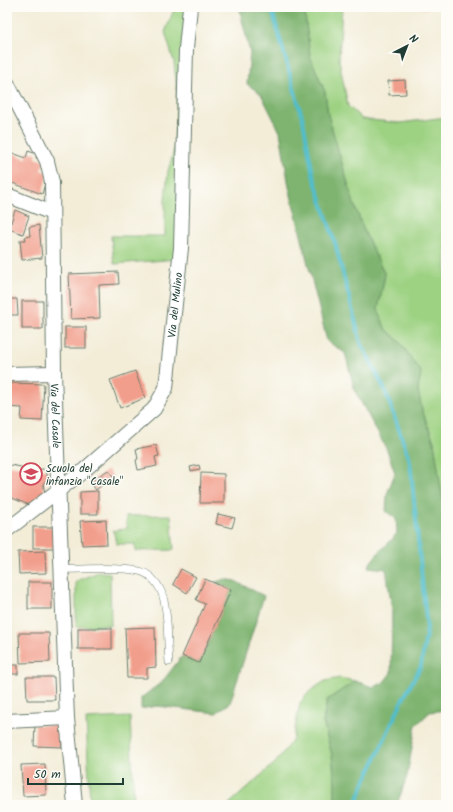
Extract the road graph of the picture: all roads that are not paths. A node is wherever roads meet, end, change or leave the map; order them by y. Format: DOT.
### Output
graph roads {
  1 [pos="190,7"];
  2 [pos="7,83"];
  3 [pos="7,195"];
  4 [pos="52,213"];
  5 [pos="54,373"];
  6 [pos="7,374"];
  7 [pos="58,491"];
  8 [pos="7,530"];
  9 [pos="62,569"];
  10 [pos="169,662"];
  11 [pos="67,718"];
  12 [pos="7,721"];
  13 [pos="75,805"];
  1 -- 7 [label="street, Via del Mulino"];
  2 -- 4 [label="street, Via del Casale"];
  3 -- 4 [label="street"];
  4 -- 5 [label="street, Via del Casale"];
  5 -- 6 [label="street"];
  5 -- 7 [label="street, Via del Casale"];
  7 -- 8 [label="street, Via del Mulino"];
  7 -- 9 [label="street, Via del Casale"];
  9 -- 10 [label="lane"];
  9 -- 11 [label="street, Via del Casale"];
  11 -- 12 [label="street"];
  11 -- 13 [label="street, Via del Casale"];
}
